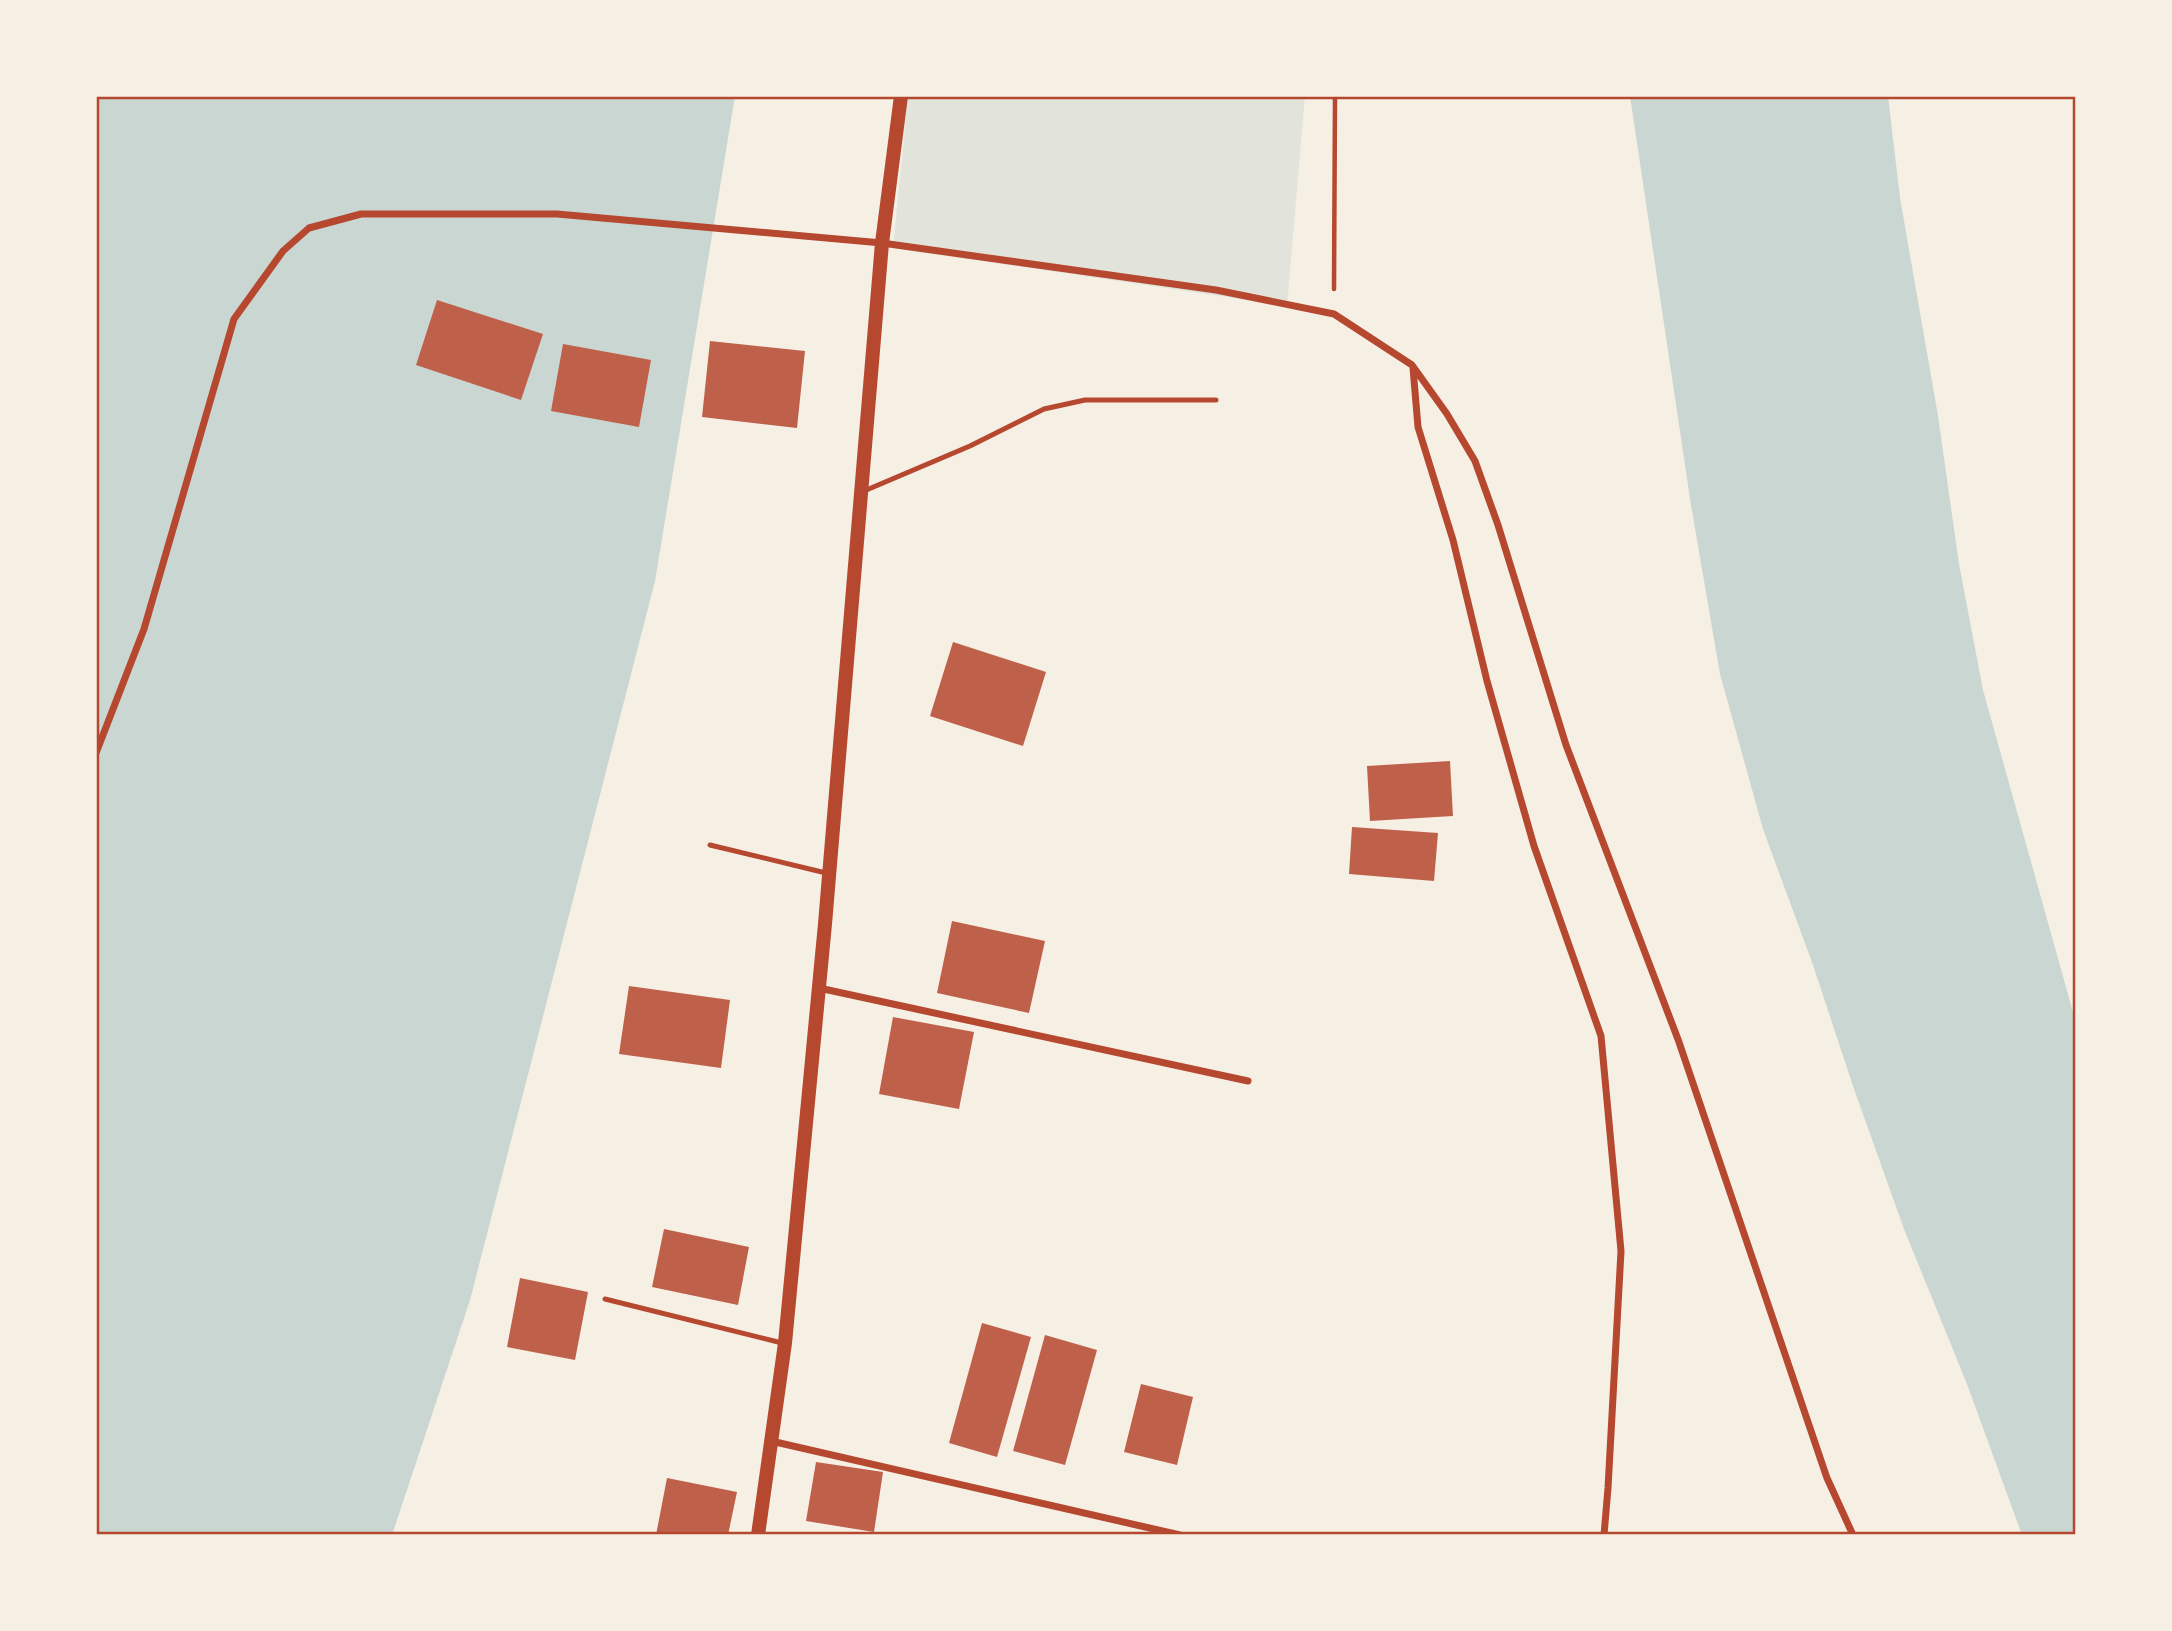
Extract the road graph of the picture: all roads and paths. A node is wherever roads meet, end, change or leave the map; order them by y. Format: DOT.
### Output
graph roads {
  1 [pos="901,96"];
  2 [pos="1335,96"];
  3 [pos="882,243"];
  4 [pos="1334,314"];
  5 [pos="1412,365"];
  6 [pos="1216,400"];
  7 [pos="861,493"];
  8 [pos="96,753"];
  9 [pos="710,845"];
  10 [pos="829,873"];
  11 [pos="819,988"];
  12 [pos="1248,1081"];
  13 [pos="605,1299"];
  14 [pos="785,1343"];
  15 [pos="771,1441"];
  16 [pos="758,1535"];
  17 [pos="1180,1535"];
  18 [pos="1604,1535"];
  19 [pos="1853,1535"];
  1 -- 3 [label="main road"];
  2 -- 4 [label="path"];
  3 -- 4 [label="street"];
  3 -- 7 [label="main road"];
  3 -- 8 [label="street"];
  4 -- 5 [label="street"];
  5 -- 18 [label="street"];
  5 -- 19 [label="street"];
  6 -- 7 [label="lane"];
  7 -- 10 [label="main road"];
  9 -- 10 [label="lane"];
  10 -- 11 [label="main road"];
  11 -- 12 [label="street"];
  11 -- 14 [label="main road"];
  13 -- 14 [label="lane"];
  14 -- 15 [label="main road"];
  15 -- 16 [label="main road"];
  15 -- 17 [label="street"];
}
